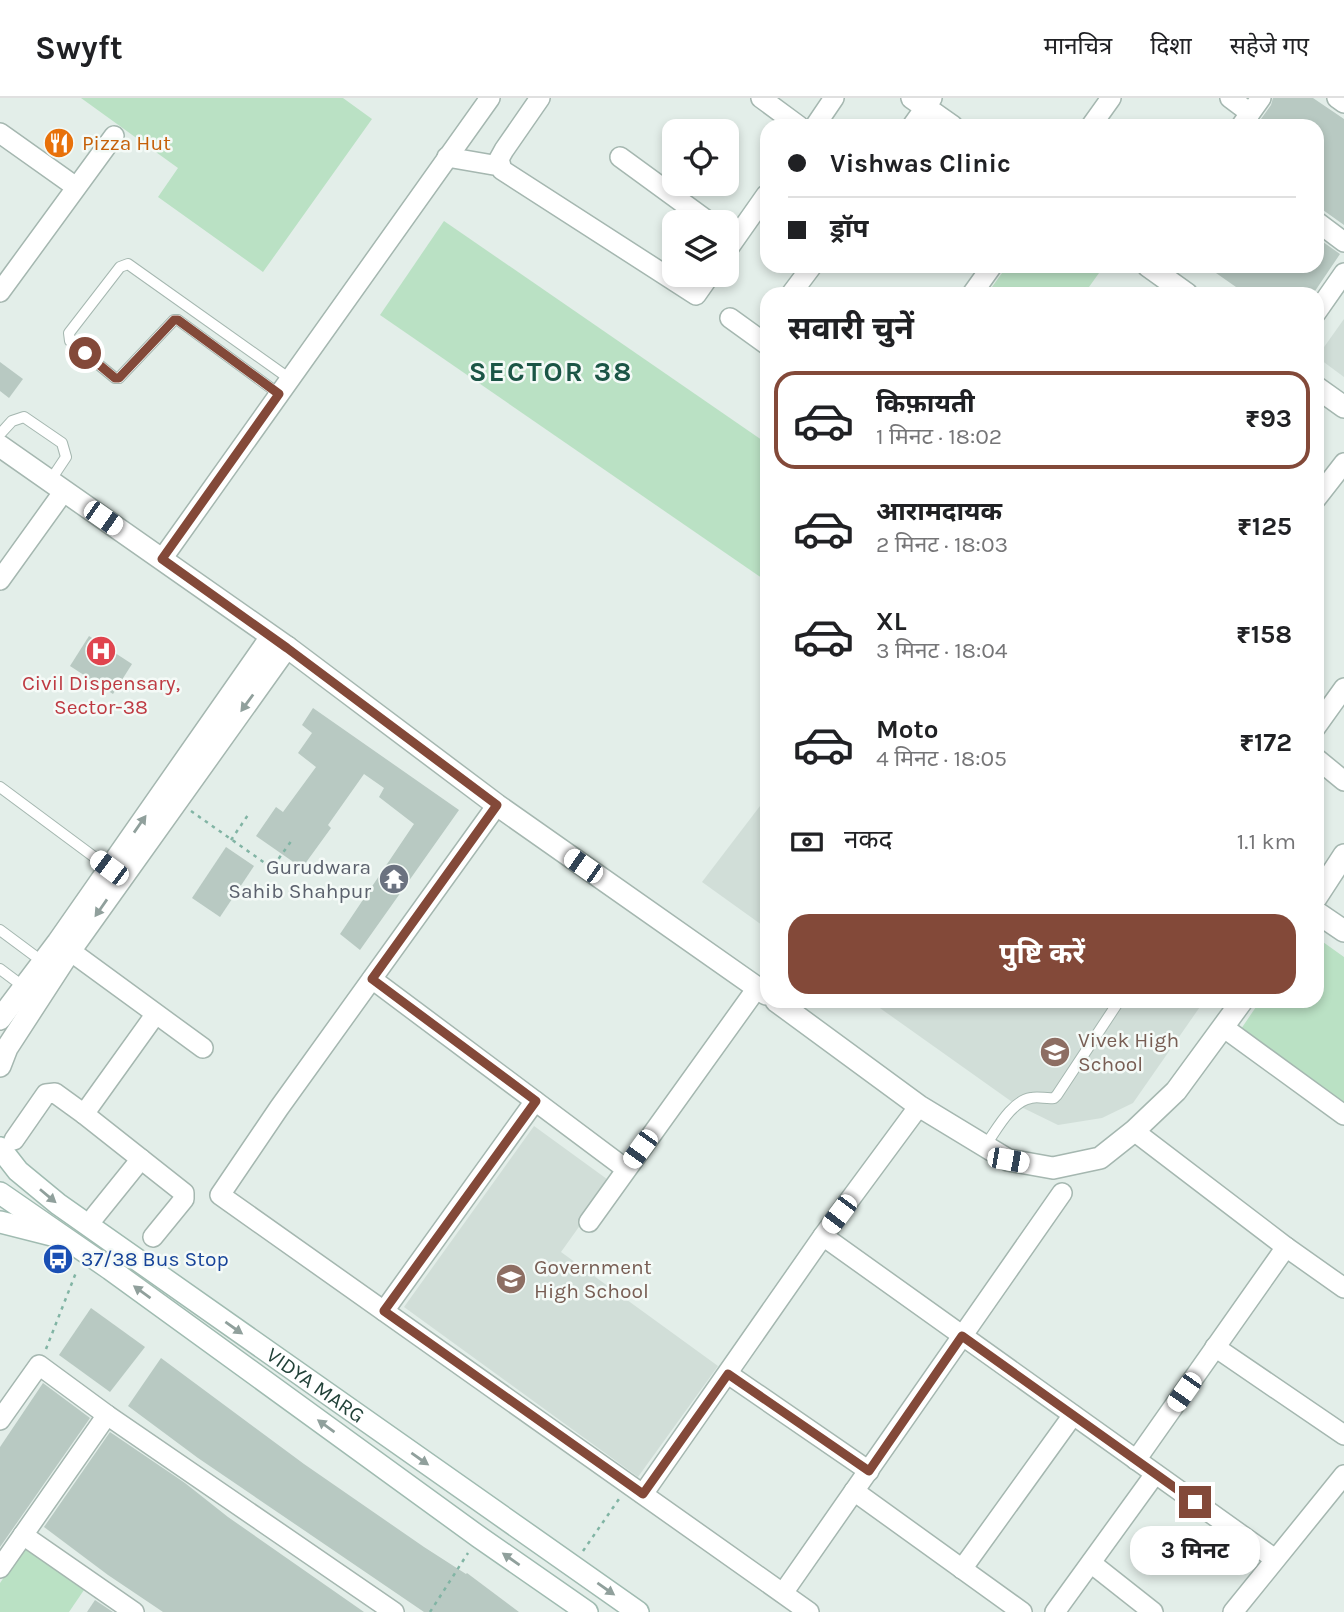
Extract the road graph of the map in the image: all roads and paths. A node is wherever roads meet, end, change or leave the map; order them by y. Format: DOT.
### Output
graph roads {
  1 [pos="490,98"];
  2 [pos="540,98"];
  3 [pos="761,98"];
  4 [pos="834,98"];
  5 [pos="1111,98"];
  6 [pos="1230,98"];
  7 [pos="1337,98"];
  8 [pos="923,101"];
  9 [pos="1344,103"];
  10 [pos="1251,112"];
  11 [pos="790,119"];
  12 [pos="820,119"];
  13 [pos="915,119"];
  14 [pos="944,119"];
  15 [pos="1096,119"];
  16 [pos="0,133"];
  17 [pos="114,136"];
  18 [pos="447,157"];
  19 [pos="620,157"];
  20 [pos="499,166"];
  21 [pos="76,187"];
  22 [pos="760,203"];
  23 [pos="693,210"];
  24 [pos="1324,227"];
  25 [pos="739,230"];
  26 [pos="1344,242"];
  27 [pos="662,273"];
  28 [pos="1158,273"];
  29 [pos="1344,273"];
  30 [pos="2,286"];
  31 [pos="684,287"];
  32 [pos="702,287"];
  33 [pos="1177,287"];
  34 [pos="1324,302"];
  35 [pos="730,318"];
  36 [pos="760,335"];
  37 [pos="285,386"];
  38 [pos="1324,393"];
  39 [pos="1344,407"];
  40 [pos="0,434"];
  41 [pos="0,446"];
  42 [pos="1344,463"];
  43 [pos="57,486"];
  44 [pos="1324,489"];
  45 [pos="162,559"];
  46 [pos="0,580"];
  47 [pos="279,642"];
  48 [pos="1344,688"];
  49 [pos="1324,716"];
  50 [pos="1324,765"];
  51 [pos="1344,781"];
  52 [pos="0,787"];
  53 [pos="177,801"];
  54 [pos="497,805"];
  55 [pos="248,815"];
  56 [pos="231,840"];
  57 [pos="292,840"];
  58 [pos="1344,855"];
  59 [pos="109,868"];
  60 [pos="1324,886"];
  61 [pos="1324,918"];
  62 [pos="0,930"];
  63 [pos="1344,932"];
  64 [pos="64,946"];
  65 [pos="43,962"];
  66 [pos="0,969"];
  67 [pos="372,979"];
  68 [pos="24,988"];
  69 [pos="760,990"];
  70 [pos="760,994"];
  71 [pos="786,1008"];
  72 [pos="1114,1008"];
  73 [pos="1237,1008"];
  74 [pos="155,1015"];
  75 [pos="0,1019"];
  76 [pos="1223,1027"];
  77 [pos="202,1048"];
  78 [pos="0,1066"];
  79 [pos="536,1101"];
  80 [pos="919,1106"];
  81 [pos="84,1114"];
  82 [pos="1344,1115"];
  83 [pos="1134,1131"];
  84 [pos="7,1144"];
  85 [pos="985,1146"];
  86 [pos="141,1159"];
  87 [pos="626,1169"];
  88 [pos="0,1193"];
  89 [pos="1062,1193"];
  90 [pos="95,1216"];
  91 [pos="0,1222"];
  92 [pos="589,1222"];
  93 [pos="822,1236"];
  94 [pos="153,1237"];
  95 [pos="71,1241"];
  96 [pos="1286,1247"];
  97 [pos="78,1270"];
  98 [pos="1344,1288"];
  99 [pos="384,1311"];
  100 [pos="962,1336"];
  101 [pos="1216,1347"];
  102 [pos="39,1365"];
  103 [pos="728,1374"];
  104 [pos="107,1415"];
  105 [pos="1073,1415"];
  106 [pos="0,1420"];
  107 [pos="1344,1435"];
  108 [pos="1136,1460"];
  109 [pos="869,1471"];
  110 [pos="1155,1474"];
  111 [pos="1344,1475"];
  112 [pos="635,1489"];
  113 [pos="853,1491"];
  114 [pos="23,1535"];
  115 [pos="479,1537"];
  116 [pos="1275,1559"];
  117 [pos="1091,1563"];
  118 [pos="573,1566"];
  119 [pos="0,1568"];
  120 [pos="962,1569"];
  121 [pos="783,1593"];
  122 [pos="1000,1606"];
  123 [pos="134,1612"];
  124 [pos="394,1612"];
  125 [pos="430,1612"];
  126 [pos="587,1612"];
  127 [pos="638,1612"];
  128 [pos="809,1612"];
  129 [pos="1022,1612"];
  130 [pos="1055,1612"];
  131 [pos="1153,1612"];
  132 [pos="1233,1612"];
  1 -- 18 [label="street"];
  2 -- 20 [label="street"];
  3 -- 11 [label="street"];
  4 -- 12 [label="street"];
  5 -- 15 [label="street"];
  6 -- 10 [label="street"];
  7 -- 9 [label="street"];
  8 -- 13 [label="street"];
  8 -- 14 [label="street"];
  16 -- 21 [label="street"];
  17 -- 21 [label="street"];
  18 -- 20 [label="street"];
  18 -- 37 [label="street"];
  19 -- 23 [label="street"];
  20 -- 27 [label="street"];
  21 -- 30 [label="street"];
  22 -- 25 [label="street"];
  24 -- 26 [label="street"];
  28 -- 33 [label="street"];
  29 -- 34 [label="street"];
  31 -- 32 [label="street"];
  35 -- 36 [label="street"];
  37 -- 37 [label="lane"];
  37 -- 45 [label="street"];
  38 -- 39 [label="street"];
  40 -- 43 [label="lane"];
  41 -- 43 [label="street"];
  42 -- 44 [label="street"];
  43 -- 45 [label="street"];
  43 -- 46 [label="street"];
  45 -- 47 [label="street"];
  47 -- 53 [label="street, one-way"];
  47 -- 54 [label="street"];
  59 -- 47 [label="street, one-way"];
  48 -- 49 [label="street"];
  50 -- 51 [label="street"];
  52 -- 59 [label="lane"];
  53 -- 56 [label="path"];
  53 -- 64 [label="street, one-way"];
  54 -- 67 [label="street"];
  54 -- 69 [label="street"];
  55 -- 56 [label="path"];
  56 -- 57 [label="path"];
  58 -- 60 [label="street"];
  59 -- 64 [label="street"];
  61 -- 63 [label="street"];
  62 -- 65 [label="lane"];
  64 -- 65 [label="street"];
  64 -- 74 [label="street"];
  64 -- 78 [label="street"];
  65 -- 68 [label="street"];
  66 -- 68 [label="lane"];
  67 -- 79 [label="street"];
  67 -- 99 [label="street"];
  68 -- 75 [label="street"];
  70 -- 87 [label="street"];
  71 -- 80 [label="street"];
  72 -- 85 [label="lane"];
  73 -- 76 [label="street"];
  74 -- 77 [label="street"];
  74 -- 81 [label="street"];
  76 -- 82 [label="street"];
  76 -- 83 [label="street"];
  79 -- 87 [label="street"];
  79 -- 99 [label="street"];
  80 -- 85 [label="street"];
  80 -- 93 [label="street"];
  81 -- 84 [label="street"];
  81 -- 86 [label="street"];
  83 -- 85 [label="street"];
  83 -- 96 [label="street"];
  84 -- 118 [label="street, VIDYA MARG, one-way"];
  86 -- 90 [label="street"];
  86 -- 94 [label="street"];
  87 -- 92 [label="street"];
  88 -- 95 [label="street, VIDYA MARG"];
  89 -- 100 [label="street"];
  91 -- 95 [label="street"];
  93 -- 100 [label="street"];
  93 -- 103 [label="street"];
  115 -- 95 [label="street, VIDYA MARG, one-way"];
  96 -- 98 [label="street"];
  96 -- 101 [label="street"];
  97 -- 102 [label="path"];
  99 -- 112 [label="street"];
  100 -- 105 [label="street"];
  100 -- 109 [label="street"];
  101 -- 107 [label="street"];
  101 -- 108 [label="street"];
  102 -- 104 [label="street"];
  102 -- 106 [label="street"];
  103 -- 109 [label="street"];
  103 -- 112 [label="street"];
  104 -- 114 [label="street"];
  104 -- 124 [label="street"];
  105 -- 108 [label="street"];
  105 -- 120 [label="street"];
  108 -- 110 [label="street"];
  109 -- 113 [label="street"];
  110 -- 116 [label="street"];
  110 -- 117 [label="street"];
  111 -- 116 [label="street"];
  112 -- 118 [label="path"];
  112 -- 121 [label="street"];
  113 -- 120 [label="street"];
  113 -- 121 [label="street"];
  114 -- 119 [label="street"];
  114 -- 123 [label="street"];
  115 -- 125 [label="path"];
  126 -- 115 [label="street, VIDYA MARG, one-way"];
  116 -- 132 [label="street"];
  117 -- 130 [label="street"];
  117 -- 131 [label="street"];
  118 -- 127 [label="street, VIDYA MARG, one-way"];
  120 -- 122 [label="street"];
  121 -- 128 [label="street"];
  122 -- 129 [label="street"];
}
